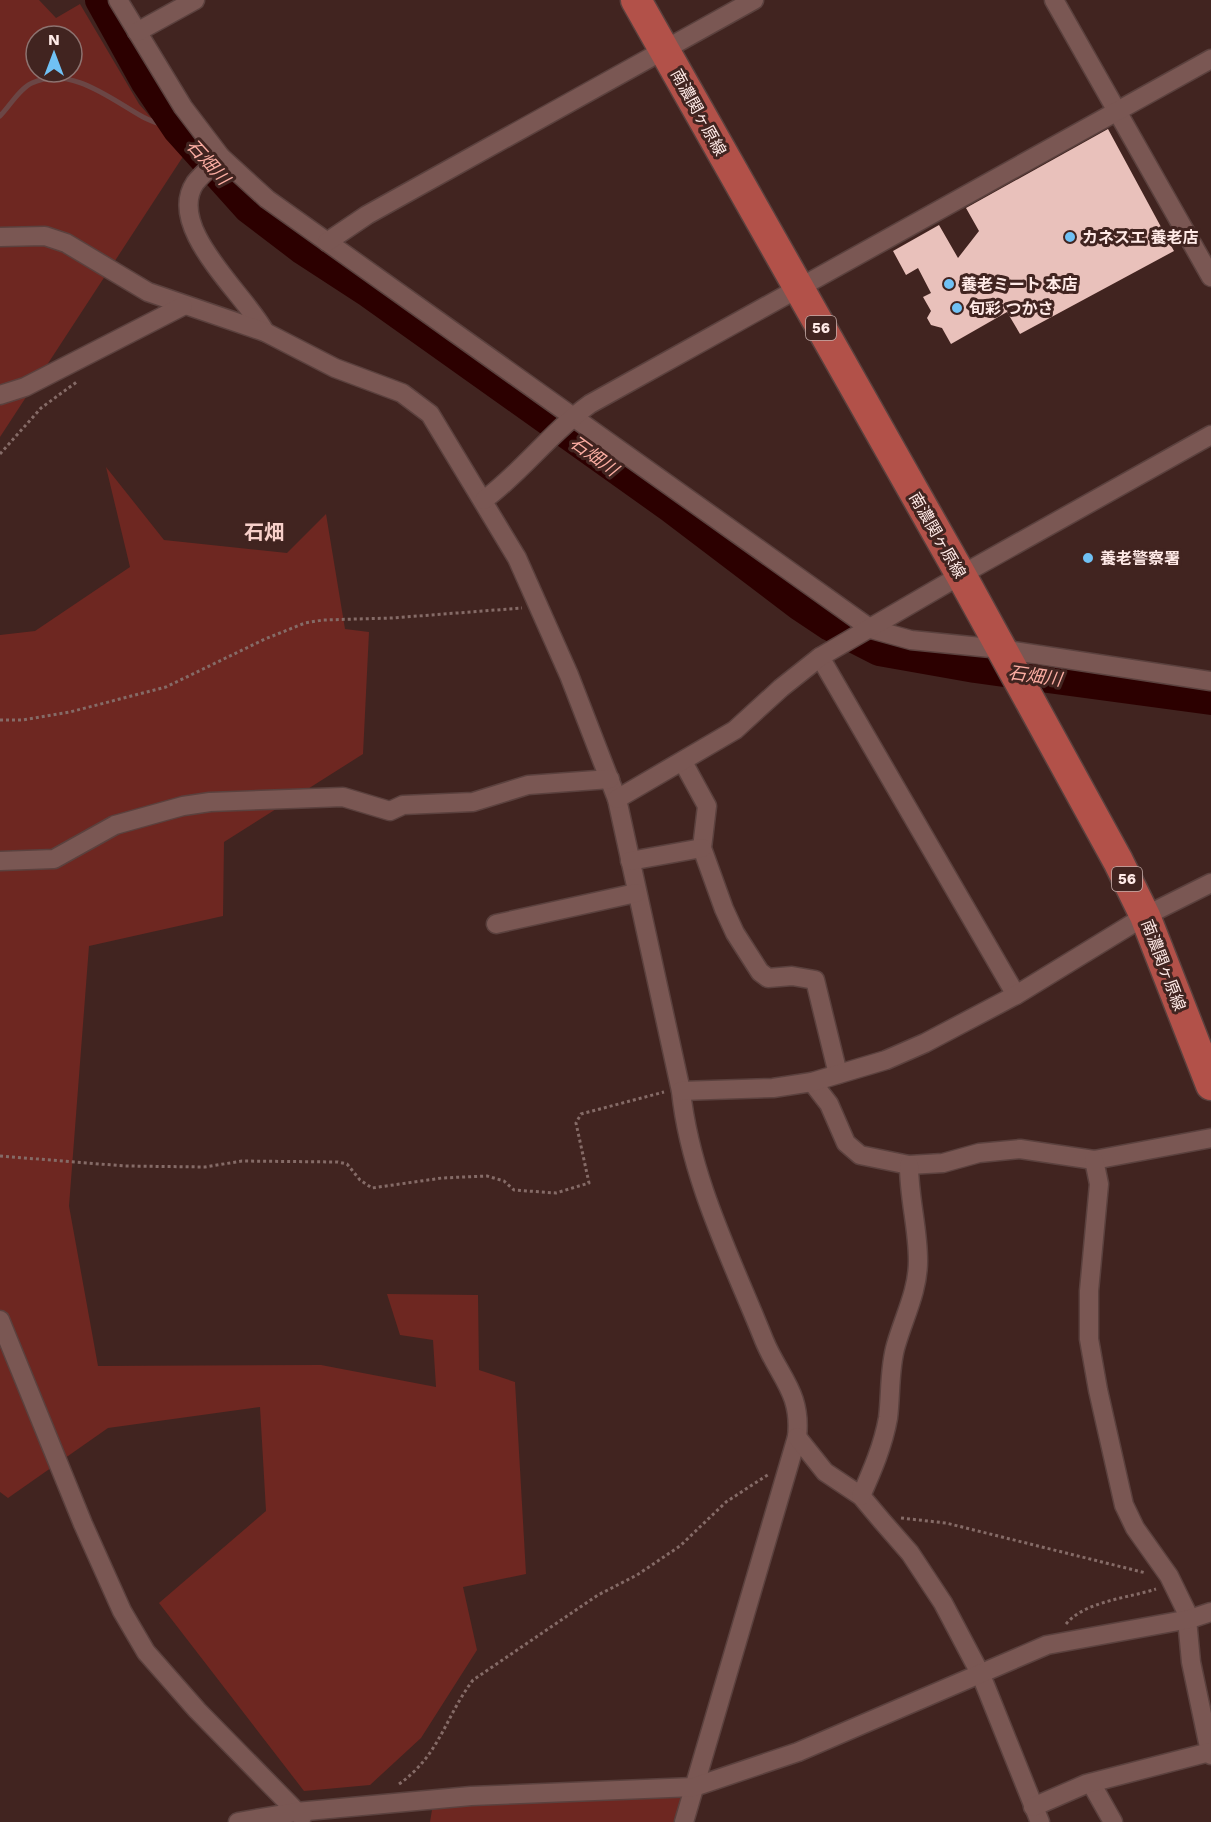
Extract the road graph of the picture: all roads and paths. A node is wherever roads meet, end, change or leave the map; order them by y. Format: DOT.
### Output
graph roads {
  1 [pos="118,0"];
  2 [pos="195,0"];
  3 [pos="636,0"];
  4 [pos="754,0"];
  5 [pos="1054,0"];
  6 [pos="137,32"];
  7 [pos="664,50"];
  8 [pos="1211,59"];
  9 [pos="1116,111"];
  10 [pos="221,157"];
  11 [pos="0,237"];
  12 [pos="327,242"];
  13 [pos="1211,277"];
  14 [pos="798,289"];
  15 [pos="183,306"];
  16 [pos="266,333"];
  17 [pos="85,376"];
  18 [pos="0,394"];
  19 [pos="569,420"];
  20 [pos="1211,435"];
  21 [pos="0,454"];
  22 [pos="483,500"];
  23 [pos="961,574"];
  24 [pos="540,607"];
  25 [pos="867,630"];
  26 [pos="1003,653"];
  27 [pos="820,657"];
  28 [pos="1211,681"];
  29 [pos="0,720"];
  30 [pos="683,762"];
  31 [pos="610,779"];
  32 [pos="617,799"];
  33 [pos="702,848"];
  34 [pos="0,861"];
  35 [pos="630,861"];
  36 [pos="1211,883"];
  37 [pos="636,893"];
  38 [pos="1145,916"];
  39 [pos="496,924"];
  40 [pos="1016,995"];
  41 [pos="838,1074"];
  42 [pos="812,1082"];
  43 [pos="1211,1085"];
  44 [pos="681,1089"];
  45 [pos="1211,1138"];
  46 [pos="0,1156"];
  47 [pos="1094,1160"];
  48 [pos="909,1165"];
  49 [pos="0,1320"];
  50 [pos="797,1437"];
  51 [pos="788,1463"];
  52 [pos="861,1496"];
  53 [pos="882,1521"];
  54 [pos="1170,1579"];
  55 [pos="1211,1612"];
  56 [pos="1189,1619"];
  57 [pos="1047,1646"];
  58 [pos="981,1675"];
  59 [pos="1210,1754"];
  60 [pos="1092,1783"];
  61 [pos="694,1787"];
  62 [pos="371,1805"];
  63 [pos="1037,1815"];
  64 [pos="302,1817"];
  65 [pos="238,1822"];
  66 [pos="684,1822"];
  67 [pos="1113,1822"];
  1 -- 6 [label="street"];
  2 -- 6 [label="street"];
  3 -- 7 [label="main road, 南濃関ヶ原線 / 56"];
  4 -- 7 [label="street"];
  5 -- 9 [label="street"];
  6 -- 10 [label="street"];
  7 -- 12 [label="street"];
  7 -- 14 [label="main road, 南濃関ヶ原線 / 56"];
  8 -- 9 [label="street"];
  9 -- 13 [label="street"];
  9 -- 14 [label="street"];
  10 -- 12 [label="street"];
  10 -- 16 [label="street"];
  11 -- 15 [label="street"];
  12 -- 19 [label="street"];
  14 -- 19 [label="street"];
  14 -- 23 [label="main road, 南濃関ヶ原線 / 56"];
  15 -- 16 [label="street"];
  15 -- 18 [label="street"];
  16 -- 22 [label="street"];
  17 -- 21 [label="path"];
  19 -- 22 [label="street"];
  19 -- 25 [label="street"];
  20 -- 23 [label="street"];
  22 -- 24 [label="street"];
  23 -- 25 [label="street"];
  23 -- 26 [label="main road, 南濃関ヶ原線 / 56"];
  24 -- 29 [label="path"];
  24 -- 31 [label="street"];
  25 -- 26 [label="street"];
  25 -- 27 [label="street"];
  26 -- 28 [label="street"];
  26 -- 38 [label="main road, 南濃関ヶ原線 / 56"];
  27 -- 30 [label="street"];
  27 -- 40 [label="street"];
  30 -- 32 [label="street"];
  30 -- 33 [label="street"];
  31 -- 32 [label="street"];
  31 -- 34 [label="street"];
  32 -- 35 [label="street"];
  33 -- 35 [label="street"];
  33 -- 41 [label="street"];
  35 -- 37 [label="street"];
  36 -- 38 [label="street"];
  37 -- 39 [label="street"];
  37 -- 44 [label="street"];
  38 -- 40 [label="street"];
  38 -- 43 [label="main road, 南濃関ヶ原線 / 56"];
  40 -- 41 [label="street"];
  41 -- 42 [label="street"];
  42 -- 44 [label="street"];
  42 -- 48 [label="street"];
  44 -- 46 [label="path"];
  44 -- 50 [label="street"];
  45 -- 47 [label="street"];
  47 -- 48 [label="street"];
  47 -- 54 [label="street"];
  48 -- 52 [label="street"];
  49 -- 64 [label="street"];
  50 -- 51 [label="street"];
  50 -- 52 [label="street"];
  51 -- 61 [label="street"];
  51 -- 62 [label="path"];
  52 -- 53 [label="street"];
  53 -- 54 [label="path"];
  53 -- 58 [label="street"];
  54 -- 56 [label="street"];
  54 -- 57 [label="path"];
  55 -- 56 [label="street"];
  56 -- 57 [label="street"];
  56 -- 59 [label="street"];
  57 -- 58 [label="street"];
  58 -- 61 [label="street"];
  58 -- 63 [label="street"];
  59 -- 60 [label="street"];
  60 -- 63 [label="street"];
  60 -- 67 [label="street"];
  61 -- 62 [label="street"];
  61 -- 66 [label="street"];
  62 -- 64 [label="street"];
  64 -- 65 [label="street"];
}
